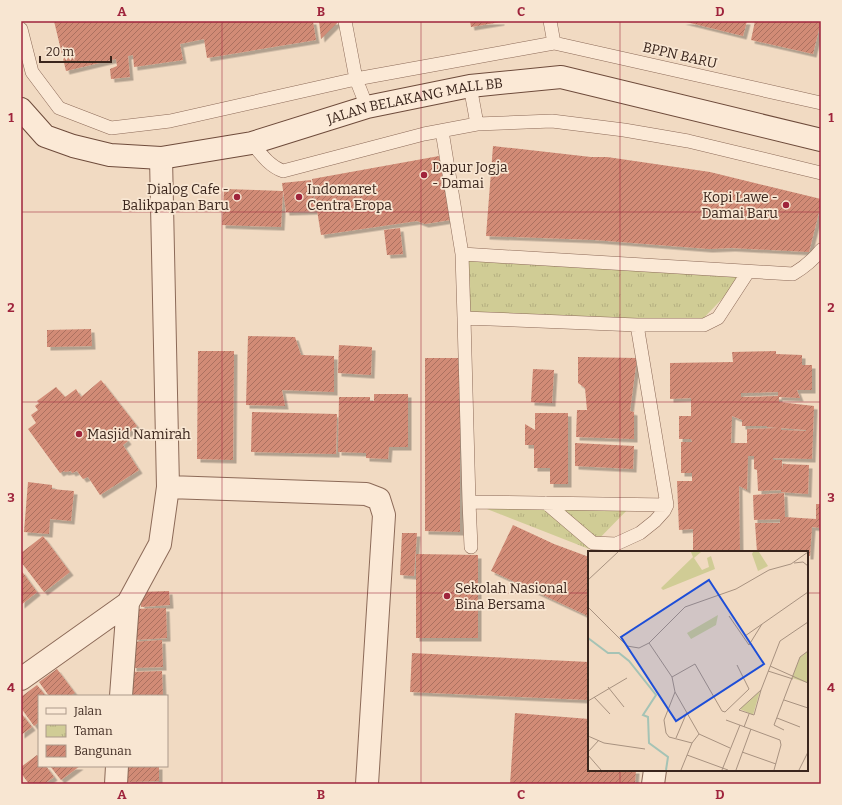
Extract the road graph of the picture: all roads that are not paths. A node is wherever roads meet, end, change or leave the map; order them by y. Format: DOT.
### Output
graph roads {
  1 [pos="345,21"];
  2 [pos="550,21"];
  3 [pos="21,29"];
  4 [pos="554,42"];
  5 [pos="356,79"];
  6 [pos="470,86"];
  7 [pos="821,103"];
  8 [pos="367,107"];
  9 [pos="21,109"];
  10 [pos="477,124"];
  11 [pos="442,131"];
  12 [pos="821,140"];
  13 [pos="252,143"];
  14 [pos="161,158"];
  15 [pos="821,173"];
  16 [pos="821,250"];
  17 [pos="462,254"];
  18 [pos="748,272"];
  19 [pos="464,318"];
  20 [pos="637,325"];
  21 [pos="168,488"];
  22 [pos="469,502"];
  23 [pos="546,503"];
  24 [pos="667,505"];
  25 [pos="471,547"];
  26 [pos="128,603"];
  27 [pos="21,679"];
  28 [pos="122,695"];
  29 [pos="117,767"];
  30 [pos="654,771"];
  31 [pos="116,784"];
  32 [pos="367,784"];
  33 [pos="653,784"];
  1 -- 5 [label="lane"];
  2 -- 4 [label="lane"];
  3 -- 5 [label="lane"];
  4 -- 5 [label="lane"];
  4 -- 7 [label="lane, BPPN BARU"];
  5 -- 8 [label="lane"];
  6 -- 8 [label="street, JALAN BELAKANG MALL BB"];
  6 -- 10 [label="lane"];
  6 -- 12 [label="street, JALAN BELAKANG MALL BB"];
  8 -- 13 [label="street, JALAN BELAKANG MALL BB"];
  9 -- 14 [label="street, JALAN BELAKANG MALL BB"];
  10 -- 11 [label="lane"];
  10 -- 15 [label="lane"];
  11 -- 13 [label="lane"];
  11 -- 17 [label="lane"];
  13 -- 14 [label="street, JALAN BELAKANG MALL BB"];
  14 -- 21 [label="street"];
  16 -- 18 [label="lane"];
  17 -- 18 [label="lane"];
  17 -- 19 [label="lane"];
  18 -- 20 [label="lane"];
  19 -- 20 [label="lane"];
  19 -- 22 [label="lane"];
  20 -- 24 [label="lane"];
  21 -- 26 [label="street"];
  21 -- 32 [label="street"];
  22 -- 23 [label="lane"];
  22 -- 25 [label="lane"];
  23 -- 24 [label="lane"];
  23 -- 24 [label="lane"];
  26 -- 27 [label="street"];
  26 -- 28 [label="street"];
  29 -- 31 [label="street"];
  30 -- 33 [label="street"];
}
